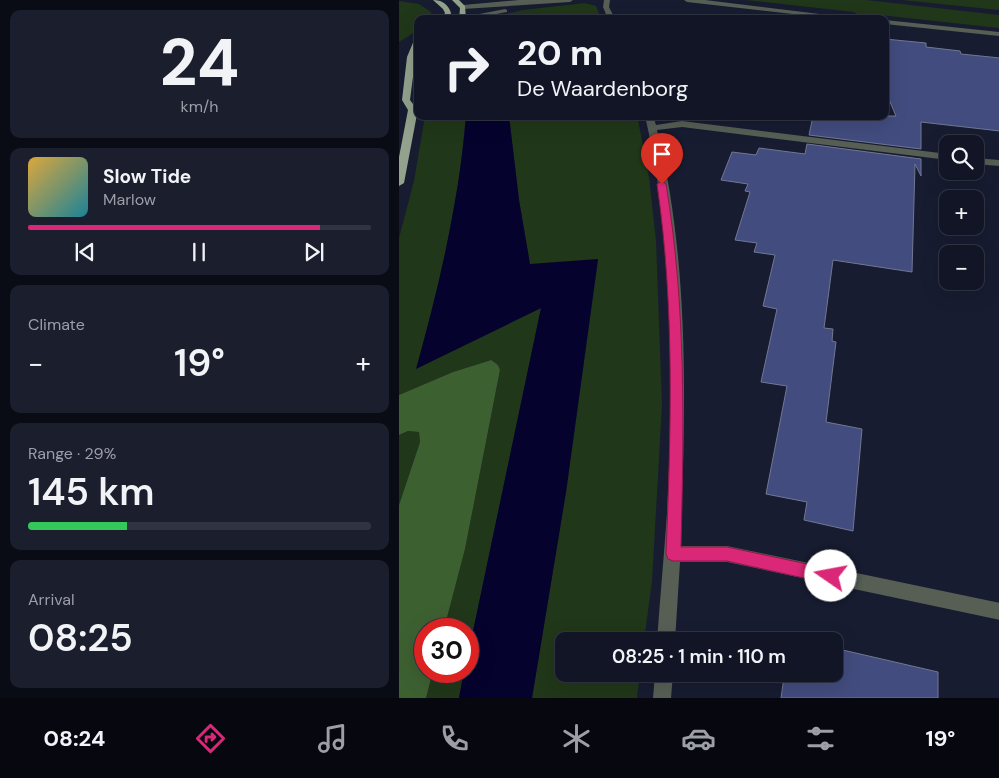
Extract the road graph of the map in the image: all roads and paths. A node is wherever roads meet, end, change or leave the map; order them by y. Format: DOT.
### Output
graph roads {
  1 [pos="436,0"];
  2 [pos="455,0"];
  3 [pos="570,0"];
  4 [pos="607,0"];
  5 [pos="687,0"];
  6 [pos="552,1"];
  7 [pos="463,7"];
  8 [pos="446,8"];
  9 [pos="447,15"];
  10 [pos="462,15"];
  11 [pos="478,15"];
  12 [pos="609,15"];
  13 [pos="821,15"];
  14 [pos="889,22"];
  15 [pos="999,34"];
  16 [pos="414,47"];
  17 [pos="414,106"];
  18 [pos="414,112"];
  19 [pos="650,120"];
  20 [pos="652,128"];
  21 [pos="939,156"];
  22 [pos="984,162"];
  23 [pos="999,164"];
  24 [pos="399,183"];
  25 [pos="673,554"];
  26 [pos="999,612"];
  27 [pos="667,632"];
  28 [pos="663,682"];
  29 [pos="662,698"];
  1 -- 8 [label="main road"];
  2 -- 7 [label="main road"];
  3 -- 6 [label="street"];
  4 -- 12 [label="street"];
  5 -- 13 [label="street"];
  6 -- 7 [label="street"];
  6 -- 11 [label="street"];
  7 -- 8 [label="main road"];
  7 -- 10 [label="main road"];
  8 -- 9 [label="main road"];
  14 -- 15 [label="street"];
  16 -- 17 [label="main road"];
  18 -- 24 [label="main road"];
  19 -- 20 [label="street"];
  20 -- 21 [label="street"];
  20 -- 25 [label="street"];
  22 -- 23 [label="street"];
  25 -- 26 [label="street"];
  25 -- 27 [label="street"];
  28 -- 29 [label="street"];
}
